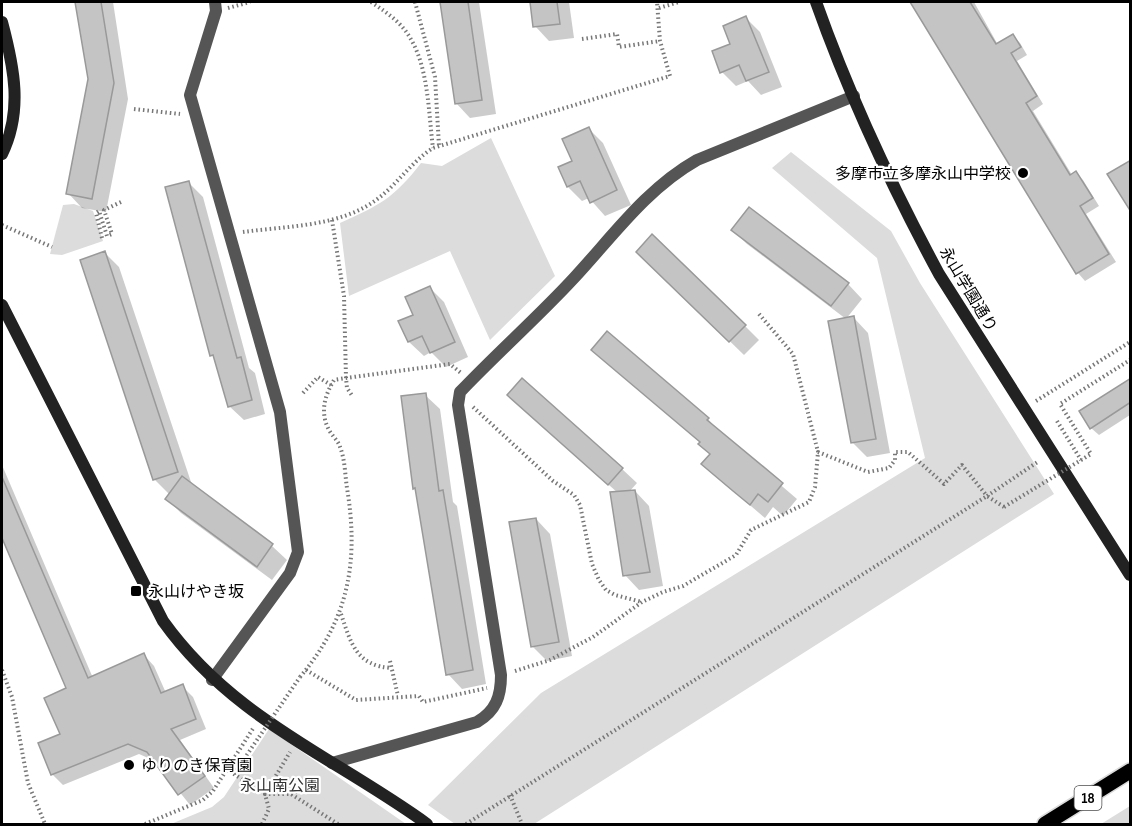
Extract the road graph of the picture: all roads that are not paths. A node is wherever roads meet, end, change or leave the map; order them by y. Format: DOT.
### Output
graph roads {
  1 [pos="816,2"];
  2 [pos="215,6"];
  3 [pos="2,22"];
  4 [pos="854,96"];
  5 [pos="2,154"];
  6 [pos="2,306"];
  7 [pos="1131,575"];
  8 [pos="212,680"];
  9 [pos="332,763"];
  10 [pos="1131,771"];
  11 [pos="427,825"];
  12 [pos="1044,825"];
  1 -- 4 [label="street, 永山学園通り"];
  2 -- 8 [label="street"];
  3 -- 5 [label="street"];
  4 -- 7 [label="street, 永山学園通り"];
  4 -- 9 [label="street"];
  6 -- 8 [label="street"];
  8 -- 9 [label="street"];
  9 -- 11 [label="street"];
  10 -- 12 [label="main road, 18"];
}
